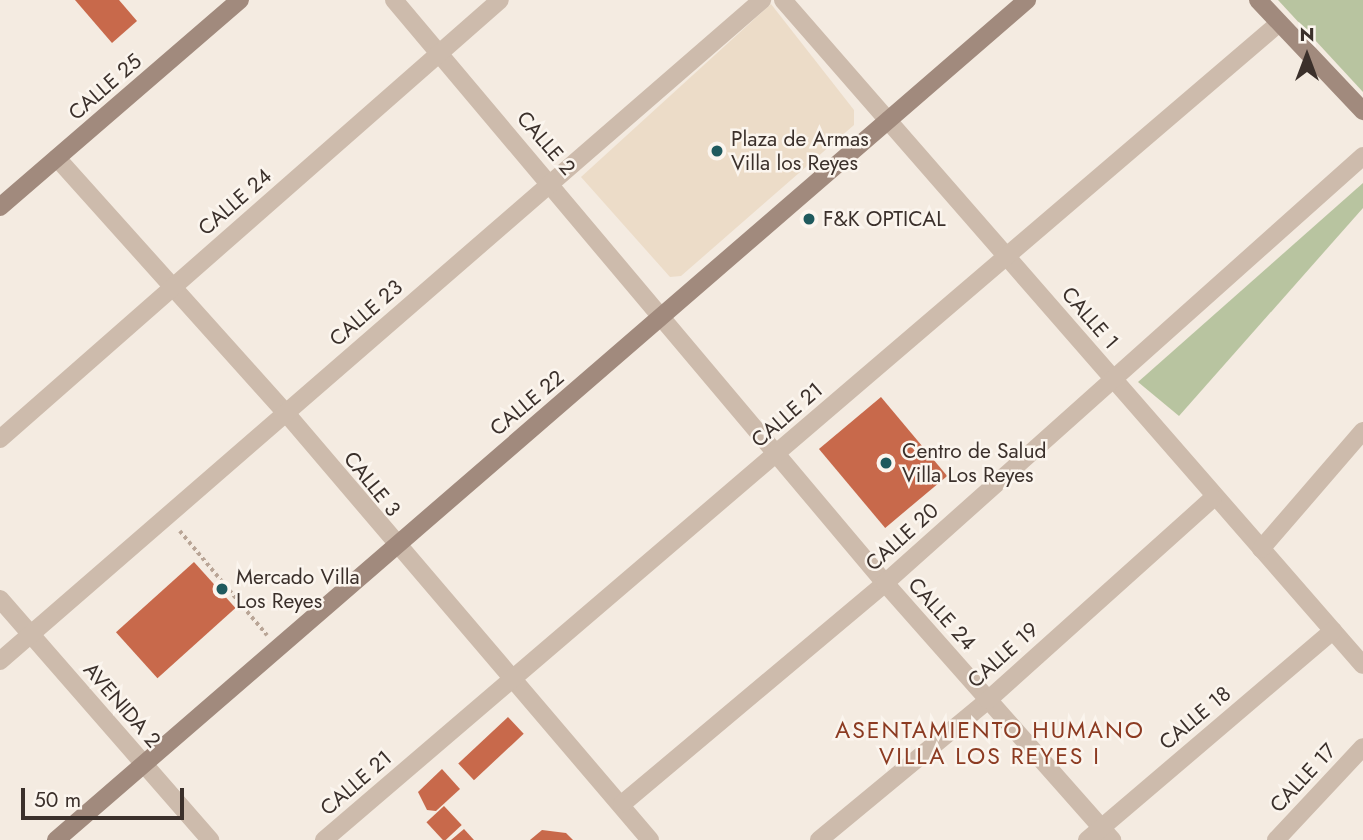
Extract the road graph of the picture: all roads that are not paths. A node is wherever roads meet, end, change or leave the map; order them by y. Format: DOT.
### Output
graph roads {
  1 [pos="240,0"];
  2 [pos="394,0"];
  3 [pos="500,0"];
  4 [pos="762,0"];
  5 [pos="783,0"];
  6 [pos="1027,0"];
  7 [pos="1258,0"];
  8 [pos="1279,24"];
  9 [pos="439,53"];
  10 [pos="1363,111"];
  11 [pos="888,121"];
  12 [pos="1363,156"];
  13 [pos="57,158"];
  14 [pos="551,183"];
  15 [pos="0,207"];
  16 [pos="1006,257"];
  17 [pos="173,287"];
  18 [pos="665,315"];
  19 [pos="1111,377"];
  20 [pos="286,413"];
  21 [pos="1363,431"];
  22 [pos="0,439"];
  23 [pos="778,452"];
  24 [pos="1213,498"];
  25 [pos="394,546"];
  26 [pos="1261,549"];
  27 [pos="885,583"];
  28 [pos="0,599"];
  29 [pos="1333,631"];
  30 [pos="30,634"];
  31 [pos="0,661"];
  32 [pos="1363,665"];
  33 [pos="513,679"];
  34 [pos="988,700"];
  35 [pos="1363,747"];
  36 [pos="143,763"];
  37 [pos="622,804"];
  38 [pos="1107,834"];
  39 [pos="56,840"];
  40 [pos="210,840"];
  41 [pos="324,840"];
  42 [pos="650,840"];
  43 [pos="819,840"];
  44 [pos="1087,840"];
  45 [pos="1276,840"];
  1 -- 13 [label="street, CALLE 25"];
  2 -- 9 [label="street, CALLE 2"];
  3 -- 9 [label="street, CALLE 24"];
  4 -- 14 [label="street, CALLE 23"];
  5 -- 11 [label="street, CALLE 1"];
  6 -- 11 [label="street, CALLE 22"];
  7 -- 8 [label="street"];
  8 -- 10 [label="street"];
  8 -- 16 [label="street, CALLE 21"];
  9 -- 14 [label="street, CALLE 2"];
  9 -- 17 [label="street, CALLE 24"];
  11 -- 16 [label="street, CALLE 1"];
  11 -- 18 [label="street, CALLE 22"];
  12 -- 19 [label="street, CALLE 20"];
  13 -- 15 [label="street, CALLE 25"];
  13 -- 17 [label="street, CALLE 3"];
  14 -- 18 [label="street, CALLE 2"];
  14 -- 20 [label="street, CALLE 23"];
  16 -- 19 [label="street, CALLE 1"];
  16 -- 23 [label="street, CALLE 21"];
  17 -- 20 [label="street, CALLE 3"];
  17 -- 22 [label="street, CALLE 24"];
  18 -- 23 [label="street, CALLE 24"];
  18 -- 25 [label="street, CALLE 22"];
  19 -- 24 [label="street, CALLE 1"];
  19 -- 27 [label="street, CALLE 20"];
  20 -- 25 [label="street, CALLE 3"];
  20 -- 30 [label="street, CALLE 23"];
  21 -- 26 [label="street"];
  23 -- 27 [label="street, CALLE 24"];
  23 -- 33 [label="street, CALLE 21"];
  24 -- 26 [label="street, CALLE 1"];
  24 -- 34 [label="street, CALLE 19"];
  25 -- 33 [label="street, CALLE 3"];
  25 -- 36 [label="street, CALLE 22"];
  26 -- 29 [label="street, CALLE 1"];
  27 -- 34 [label="street, CALLE 24"];
  27 -- 37 [label="street, CALLE 20"];
  28 -- 30 [label="street, AVENIDA 2"];
  29 -- 32 [label="street, CALLE 1"];
  29 -- 38 [label="street, CALLE 18"];
  30 -- 31 [label="street, CALLE 23"];
  30 -- 36 [label="street, AVENIDA 2"];
  33 -- 37 [label="street, CALLE 3"];
  33 -- 41 [label="street, CALLE 21"];
  34 -- 38 [label="street, CALLE 24"];
  34 -- 43 [label="street, CALLE 19"];
  35 -- 45 [label="street, CALLE 17"];
  36 -- 39 [label="street, CALLE 22"];
  36 -- 40 [label="street, AVENIDA 2"];
  37 -- 42 [label="street, CALLE 3"];
  38 -- 44 [label="street, CALLE 18"];
}
